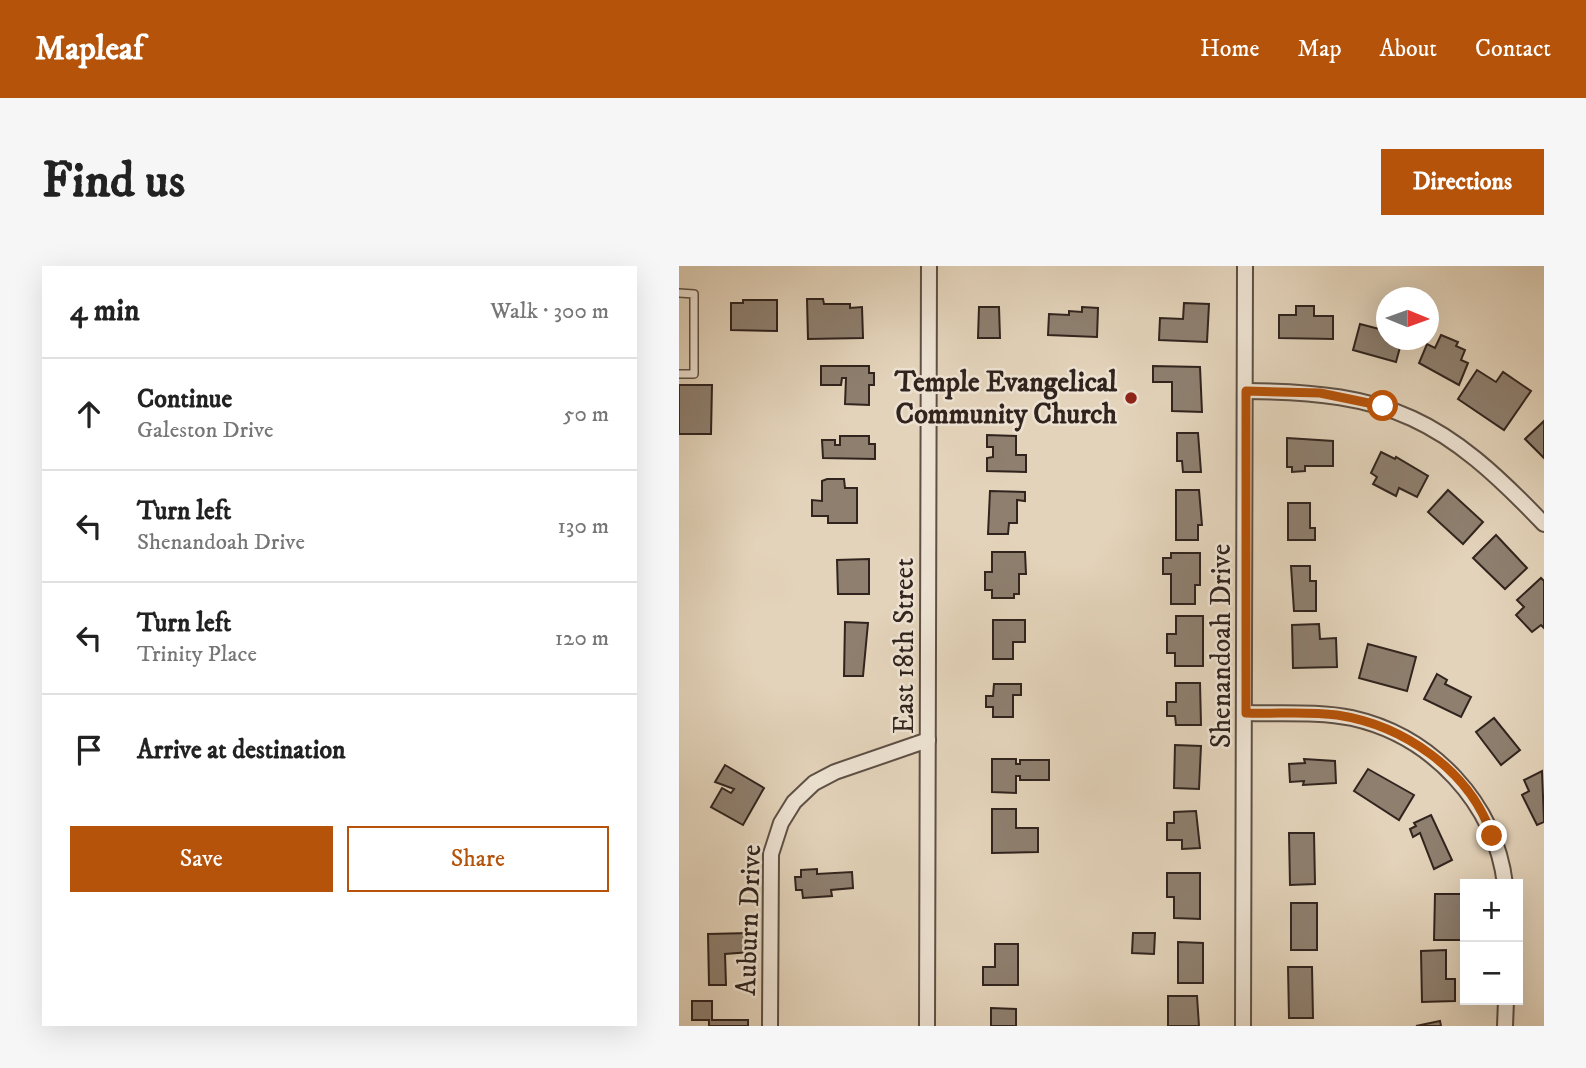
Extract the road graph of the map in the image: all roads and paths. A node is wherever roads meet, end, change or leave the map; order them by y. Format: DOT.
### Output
graph roads {
  1 [pos="929,266"];
  2 [pos="1245,266"];
  3 [pos="679,293"];
  4 [pos="679,374"];
  5 [pos="1246,391"];
  6 [pos="1544,524"];
  7 [pos="1246,713"];
  8 [pos="928,740"];
  9 [pos="1504,879"];
  10 [pos="1506,1005"];
  11 [pos="770,1026"];
  12 [pos="927,1026"];
  13 [pos="1243,1026"];
  14 [pos="1505,1026"];
  1 -- 8 [label="street, East 18th Street"];
  2 -- 5 [label="street, Shenandoah Drive"];
  3 -- 4 [label="lane"];
  5 -- 6 [label="street"];
  5 -- 7 [label="street, Shenandoah Drive"];
  7 -- 9 [label="street"];
  7 -- 13 [label="street, Shenandoah Drive"];
  8 -- 11 [label="street, Auburn Drive"];
  8 -- 12 [label="street, East 18th Street"];
  10 -- 14 [label="street"];
}
